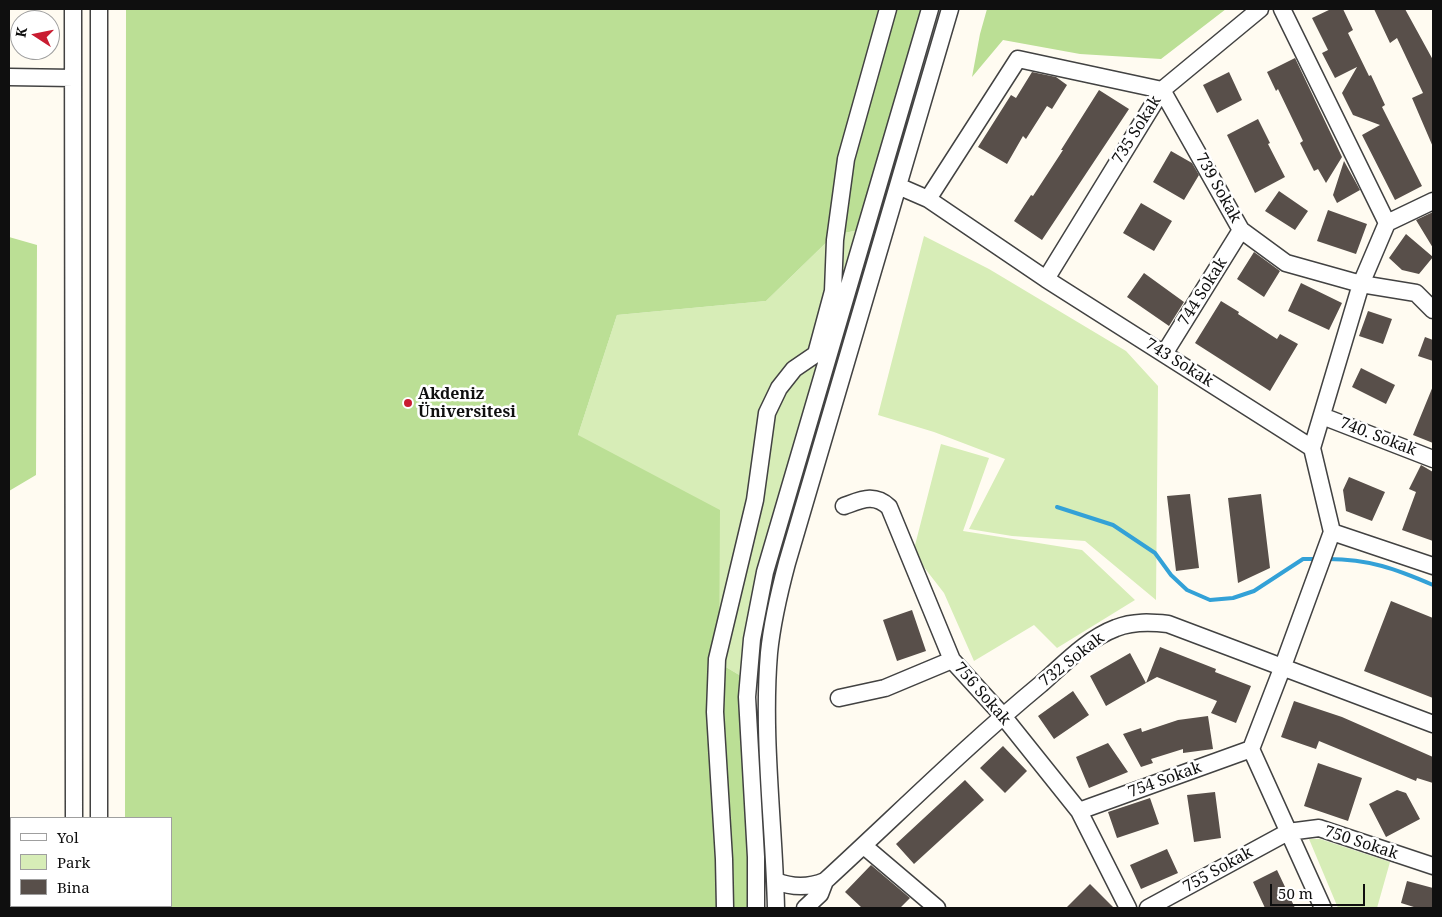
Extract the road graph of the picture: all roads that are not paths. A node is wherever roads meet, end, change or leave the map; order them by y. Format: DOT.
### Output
graph roads {
  1 [pos="73,9"];
  2 [pos="99,9"];
  3 [pos="888,9"];
  4 [pos="930,9"];
  5 [pos="950,9"];
  6 [pos="1260,9"];
  7 [pos="1282,9"];
  8 [pos="9,77"];
  9 [pos="73,78"];
  10 [pos="1162,90"];
  11 [pos="898,186"];
  12 [pos="928,199"];
  13 [pos="1433,202"];
  14 [pos="1387,223"];
  15 [pos="1241,230"];
  16 [pos="1046,279"];
  17 [pos="1361,284"];
  18 [pos="1433,310"];
  19 [pos="1164,354"];
  20 [pos="1322,416"];
  21 [pos="1312,448"];
  22 [pos="1433,459"];
  23 [pos="844,506"];
  24 [pos="1332,532"];
  25 [pos="1433,566"];
  26 [pos="952,660"];
  27 [pos="1283,666"];
  28 [pos="839,698"];
  29 [pos="1003,716"];
  30 [pos="1433,724"];
  31 [pos="1251,749"];
  32 [pos="1079,811"];
  33 [pos="74,817"];
  34 [pos="99,817"];
  35 [pos="1288,832"];
  36 [pos="864,846"];
  37 [pos="1433,866"];
  38 [pos="776,881"];
  39 [pos="825,881"];
  40 [pos="725,908"];
  41 [pos="756,908"];
  42 [pos="776,908"];
  43 [pos="805,908"];
  44 [pos="937,908"];
  45 [pos="1128,908"];
  46 [pos="1148,908"];
  47 [pos="1323,908"];
  1 -- 9 [label="street"];
  2 -- 34 [label="street"];
  3 -- 40 [label="street"];
  4 -- 41 [label="street"];
  5 -- 11 [label="street"];
  6 -- 10 [label="street, 735 Sokak"];
  7 -- 14 [label="street"];
  8 -- 9 [label="street"];
  9 -- 33 [label="street"];
  10 -- 12 [label="street"];
  10 -- 15 [label="street, 739 Sokak"];
  10 -- 16 [label="street, 735 Sokak"];
  11 -- 12 [label="street, 743 Sokak"];
  11 -- 38 [label="street"];
  12 -- 16 [label="street, 743 Sokak"];
  13 -- 14 [label="street"];
  14 -- 17 [label="street"];
  15 -- 17 [label="street, 739 Sokak"];
  15 -- 19 [label="street, 744 Sokak"];
  16 -- 19 [label="street, 743 Sokak"];
  17 -- 18 [label="street, 739 Sokak"];
  17 -- 20 [label="street"];
  19 -- 21 [label="street, 743 Sokak"];
  20 -- 21 [label="street"];
  20 -- 22 [label="street, 740. Sokak"];
  21 -- 24 [label="street"];
  23 -- 26 [label="street, 756 Sokak"];
  24 -- 25 [label="street"];
  24 -- 27 [label="street"];
  26 -- 28 [label="street"];
  26 -- 29 [label="street, 756 Sokak"];
  27 -- 29 [label="street, 732 Sokak"];
  27 -- 30 [label="street, 732 Sokak"];
  27 -- 31 [label="street"];
  29 -- 32 [label="street, 756 Sokak"];
  29 -- 36 [label="street, 732 Sokak"];
  31 -- 32 [label="street, 754 Sokak"];
  31 -- 35 [label="street"];
  32 -- 45 [label="street, 756 Sokak"];
  35 -- 37 [label="street, 750 Sokak"];
  35 -- 46 [label="street, 755 Sokak"];
  35 -- 47 [label="street"];
  36 -- 39 [label="street, 732 Sokak"];
  36 -- 44 [label="street"];
  38 -- 39 [label="street, 732 Sokak"];
  38 -- 42 [label="street"];
  39 -- 43 [label="street, 732 Sokak"];
}
